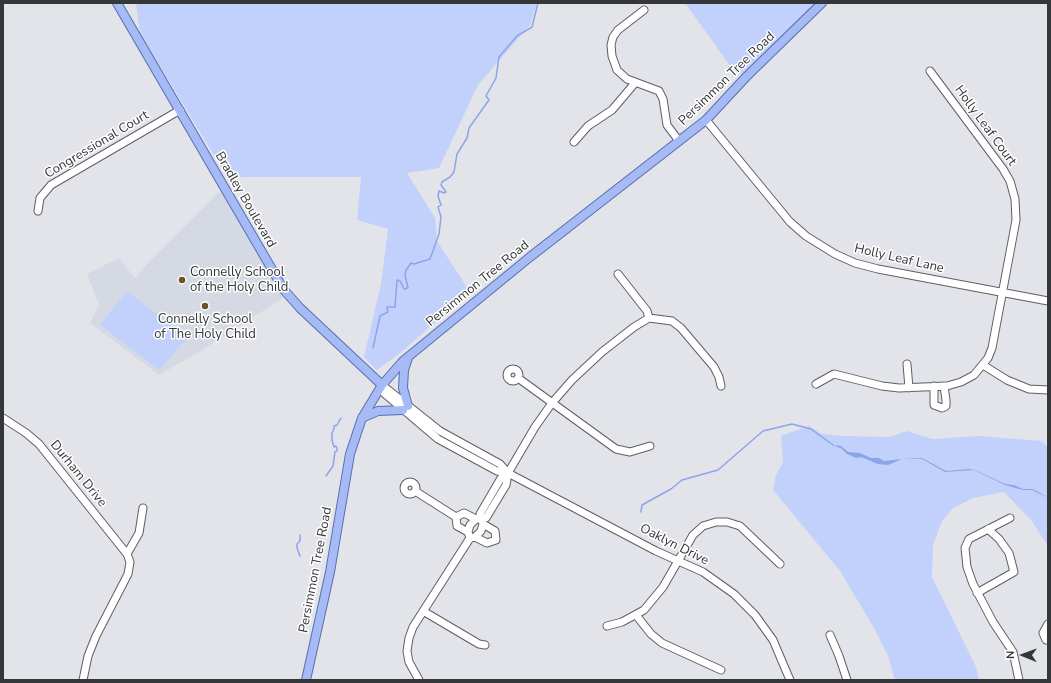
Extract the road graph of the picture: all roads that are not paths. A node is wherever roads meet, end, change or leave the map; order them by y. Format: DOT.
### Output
graph roads {
  1 [pos="118,3"];
  2 [pos="822,3"];
  3 [pos="644,10"];
  4 [pos="930,71"];
  5 [pos="635,83"];
  6 [pos="180,110"];
  7 [pos="706,120"];
  8 [pos="679,141"];
  9 [pos="574,142"];
  10 [pos="38,211"];
  11 [pos="618,274"];
  12 [pos="1002,293"];
  13 [pos="1048,301"];
  14 [pos="649,318"];
  15 [pos="408,357"];
  16 [pos="907,364"];
  17 [pos="983,365"];
  18 [pos="518,378"];
  19 [pos="816,384"];
  20 [pos="382,385"];
  21 [pos="721,386"];
  22 [pos="934,386"];
  23 [pos="944,386"];
  24 [pos="909,388"];
  25 [pos="1048,390"];
  26 [pos="552,403"];
  27 [pos="406,408"];
  28 [pos="3,418"];
  29 [pos="362,418"];
  30 [pos="650,446"];
  31 [pos="508,474"];
  32 [pos="415,491"];
  33 [pos="143,508"];
  34 [pos="456,517"];
  35 [pos="1010,518"];
  36 [pos="480,521"];
  37 [pos="988,529"];
  38 [pos="471,535"];
  39 [pos="127,554"];
  40 [pos="677,561"];
  41 [pos="780,564"];
  42 [pos="977,593"];
  43 [pos="423,611"];
  44 [pos="636,615"];
  45 [pos="1048,624"];
  46 [pos="607,626"];
  47 [pos="830,635"];
  48 [pos="1048,640"];
  49 [pos="485,646"];
  50 [pos="722,670"];
  51 [pos="83,680"];
  52 [pos="306,680"];
  53 [pos="418,680"];
  54 [pos="790,680"];
  55 [pos="847,680"];
  56 [pos="1019,680"];
  1 -- 6 [label="main road, Bradley Boulevard"];
  2 -- 7 [label="main road, Persimmon Tree Road"];
  3 -- 5 [label="street"];
  4 -- 12 [label="street, Holly Leaf Court"];
  5 -- 8 [label="street"];
  5 -- 9 [label="street"];
  6 -- 10 [label="street, Congressional Court"];
  6 -- 20 [label="main road, Bradley Boulevard"];
  7 -- 8 [label="main road, Persimmon Tree Road"];
  7 -- 12 [label="street, Holly Leaf Lane"];
  8 -- 15 [label="main road, Persimmon Tree Road"];
  11 -- 14 [label="street"];
  12 -- 13 [label="street, Holly Leaf Lane"];
  12 -- 17 [label="street, Holly Leaf Court"];
  14 -- 21 [label="street"];
  14 -- 26 [label="street"];
  15 -- 20 [label="main road, Persimmon Tree Road"];
  15 -- 27 [label="main road"];
  16 -- 24 [label="street"];
  17 -- 23 [label="street"];
  17 -- 25 [label="street"];
  18 -- 26 [label="street"];
  19 -- 24 [label="street"];
  20 -- 27 [label="street, Oaklyn Drive"];
  20 -- 29 [label="main road, Persimmon Tree Road"];
  22 -- 23 [label="street"];
  22 -- 23 [label="street"];
  22 -- 24 [label="street"];
  26 -- 30 [label="street"];
  26 -- 31 [label="street"];
  27 -- 29 [label="main road"];
  27 -- 31 [label="street, Oaklyn Drive"];
  28 -- 39 [label="street, Durham Drive"];
  29 -- 52 [label="main road, Persimmon Tree Road"];
  31 -- 36 [label="street"];
  31 -- 40 [label="street, Oaklyn Drive"];
  32 -- 34 [label="street"];
  33 -- 39 [label="street"];
  34 -- 36 [label="street"];
  34 -- 38 [label="street"];
  35 -- 37 [label="street"];
  36 -- 38 [label="street"];
  36 -- 38 [label="street"];
  36 -- 38 [label="street"];
  37 -- 42 [label="street"];
  37 -- 42 [label="street"];
  38 -- 43 [label="street"];
  39 -- 51 [label="street"];
  40 -- 41 [label="street"];
  40 -- 44 [label="street"];
  40 -- 54 [label="street, Oaklyn Drive"];
  42 -- 56 [label="street"];
  43 -- 49 [label="street"];
  43 -- 53 [label="street"];
  44 -- 46 [label="street"];
  44 -- 50 [label="street"];
  45 -- 48 [label="street"];
  47 -- 55 [label="street"];
}
